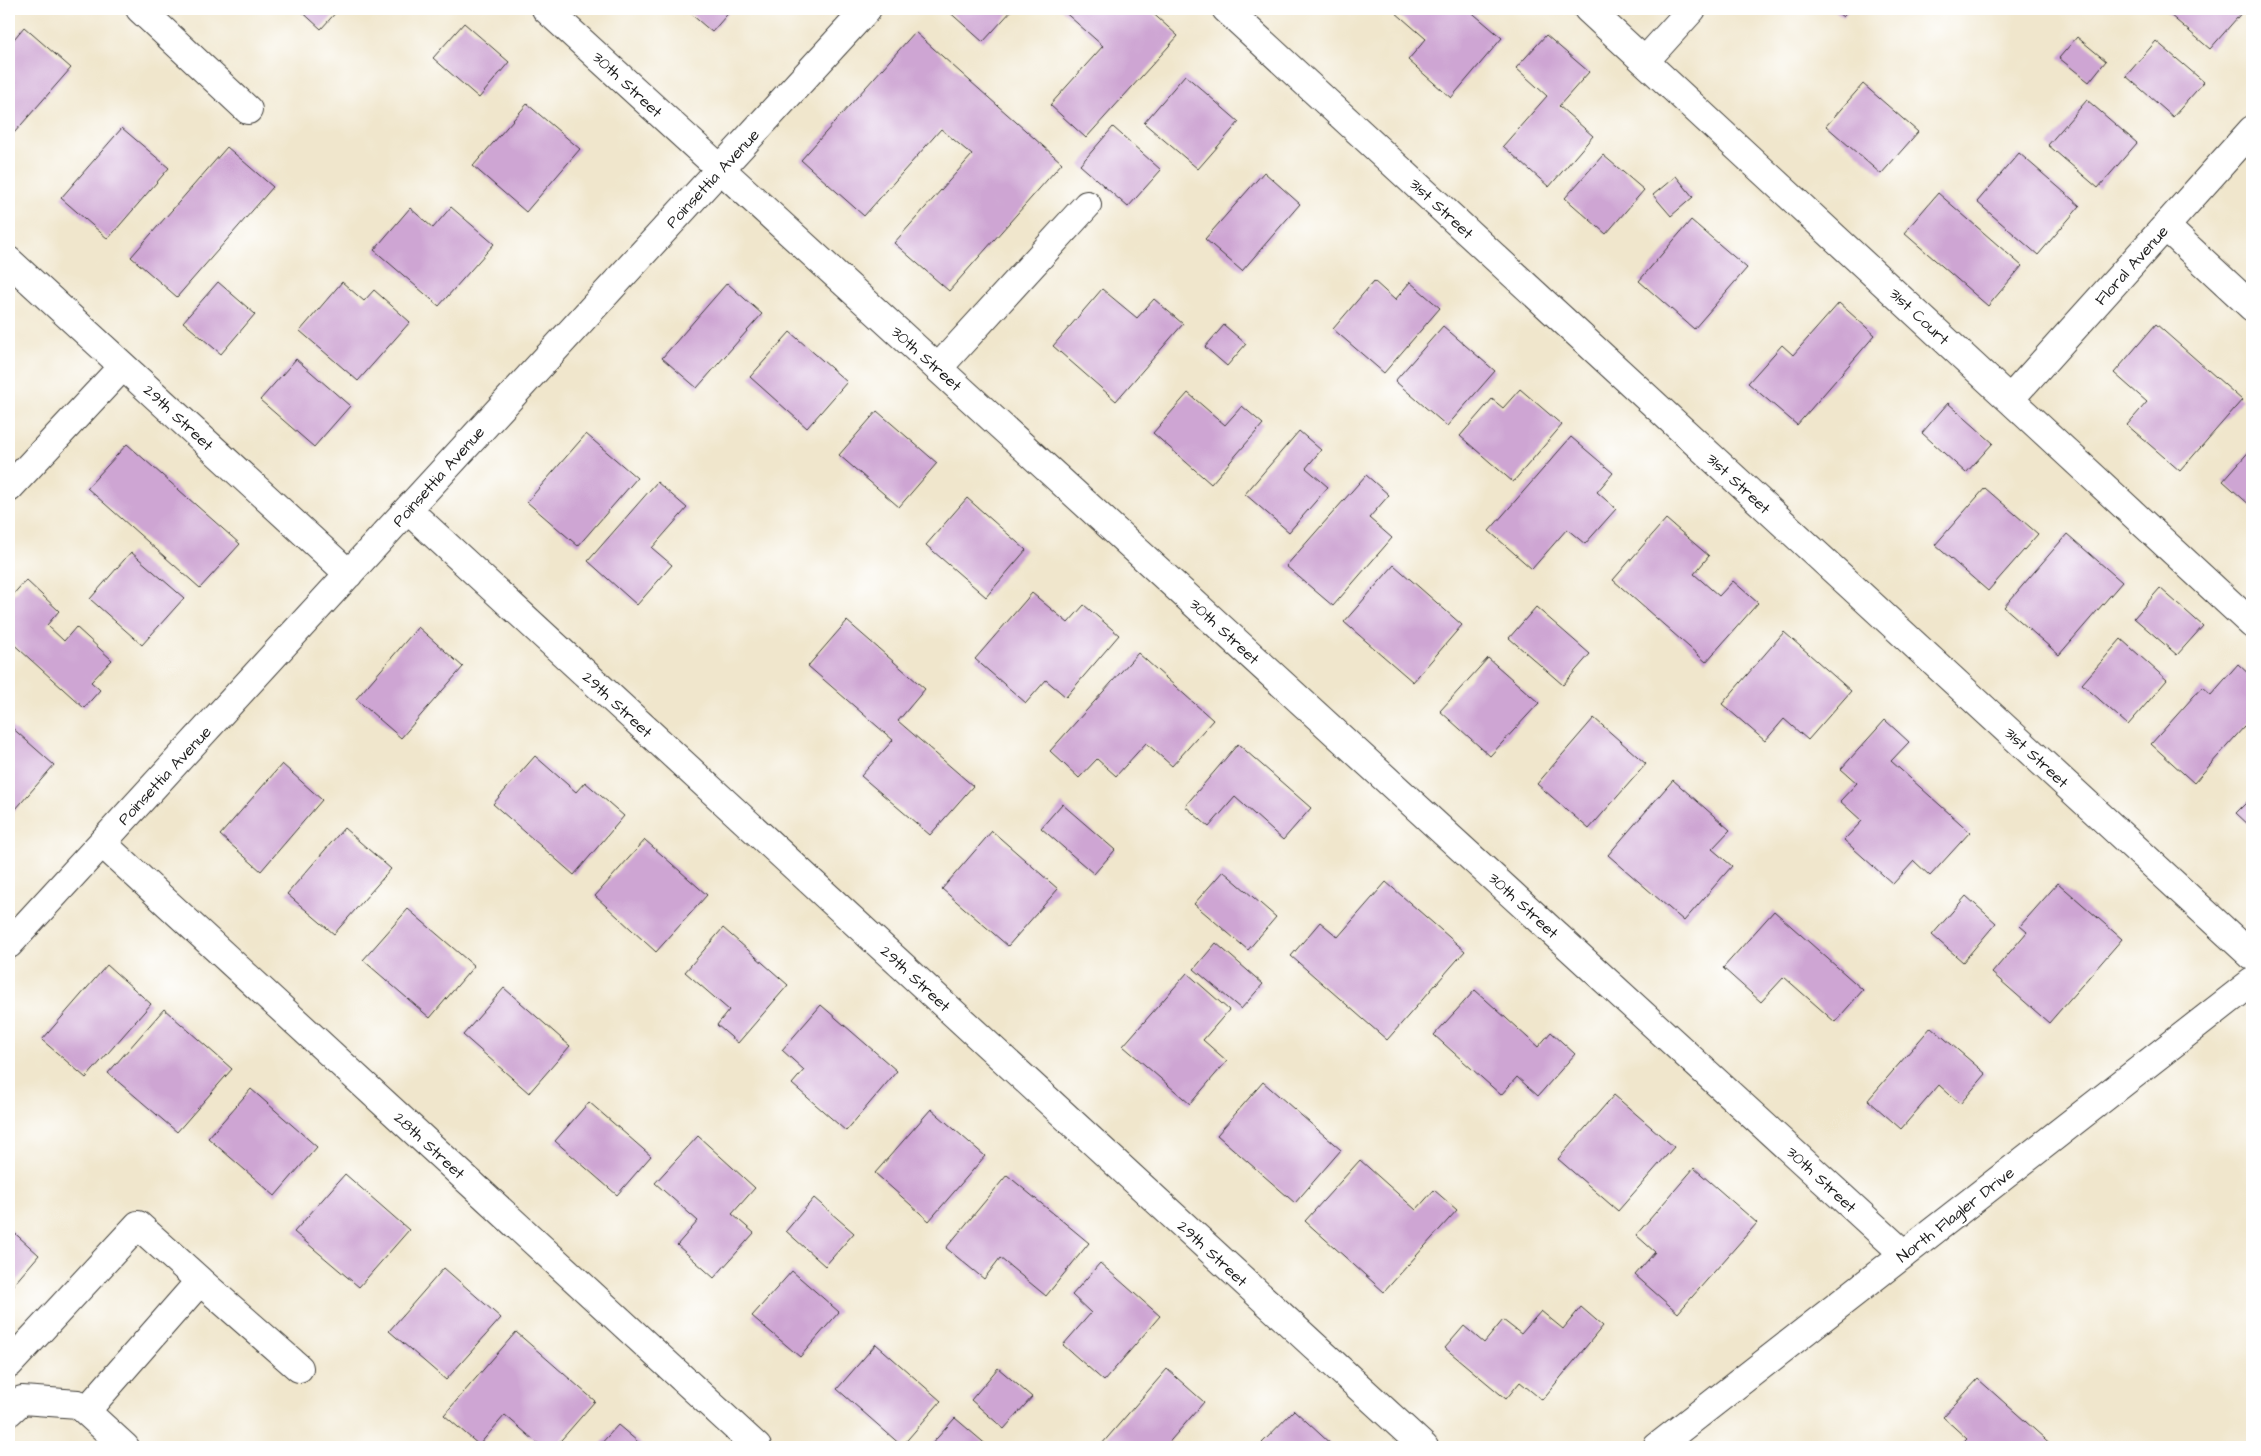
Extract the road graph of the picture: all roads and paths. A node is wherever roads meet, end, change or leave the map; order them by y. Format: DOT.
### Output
graph roads {
  1 [pos="140,9"];
  2 [pos="546,9"];
  3 [pos="867,9"];
  4 [pos="1226,9"];
  5 [pos="1588,9"];
  6 [pos="1692,9"];
  7 [pos="1644,61"];
  8 [pos="248,110"];
  9 [pos="2252,130"];
  10 [pos="720,169"];
  11 [pos="1086,205"];
  12 [pos="2166,227"];
  13 [pos="9,261"];
  14 [pos="2252,307"];
  15 [pos="123,366"];
  16 [pos="938,368"];
  17 [pos="2010,399"];
  18 [pos="9,488"];
  19 [pos="408,510"];
  20 [pos="349,574"];
  21 [pos="2252,624"];
  22 [pos="102,843"];
  23 [pos="9,943"];
  24 [pos="2252,956"];
  25 [pos="2252,982"];
  26 [pos="1904,1254"];
  27 [pos="200,1280"];
  28 [pos="9,1364"];
  29 [pos="299,1368"];
  30 [pos="86,1411"];
  31 [pos="9,1412"];
  32 [pos="126,1447"];
  33 [pos="757,1447"];
  34 [pos="1424,1447"];
  35 [pos="1657,1447"];
  1 -- 8 [label="street"];
  2 -- 10 [label="street, 30th Street"];
  3 -- 10 [label="street, Poinsettia Avenue"];
  4 -- 24 [label="street, 31st Street"];
  5 -- 7 [label="street, 31st Court"];
  6 -- 7 [label="street"];
  7 -- 17 [label="street, 31st Court"];
  9 -- 12 [label="street, Floral Avenue"];
  10 -- 16 [label="street, 30th Street"];
  10 -- 19 [label="street, Poinsettia Avenue"];
  11 -- 16 [label="street"];
  12 -- 14 [label="street"];
  12 -- 17 [label="street, Floral Avenue"];
  13 -- 15 [label="street, 29th Street"];
  15 -- 18 [label="street"];
  15 -- 20 [label="street, 29th Street"];
  16 -- 26 [label="street, 30th Street"];
  17 -- 21 [label="street, 31st Court"];
  19 -- 20 [label="street, Poinsettia Avenue"];
  19 -- 34 [label="street, 29th Street"];
  20 -- 22 [label="street, Poinsettia Avenue"];
  22 -- 23 [label="street, Poinsettia Avenue"];
  22 -- 33 [label="street, 28th Street"];
  25 -- 26 [label="street, North Flagler Drive"];
  26 -- 35 [label="street, North Flagler Drive"];
  27 -- 28 [label="street"];
  27 -- 29 [label="street"];
  27 -- 30 [label="street"];
  30 -- 31 [label="street"];
  30 -- 32 [label="street"];
}
